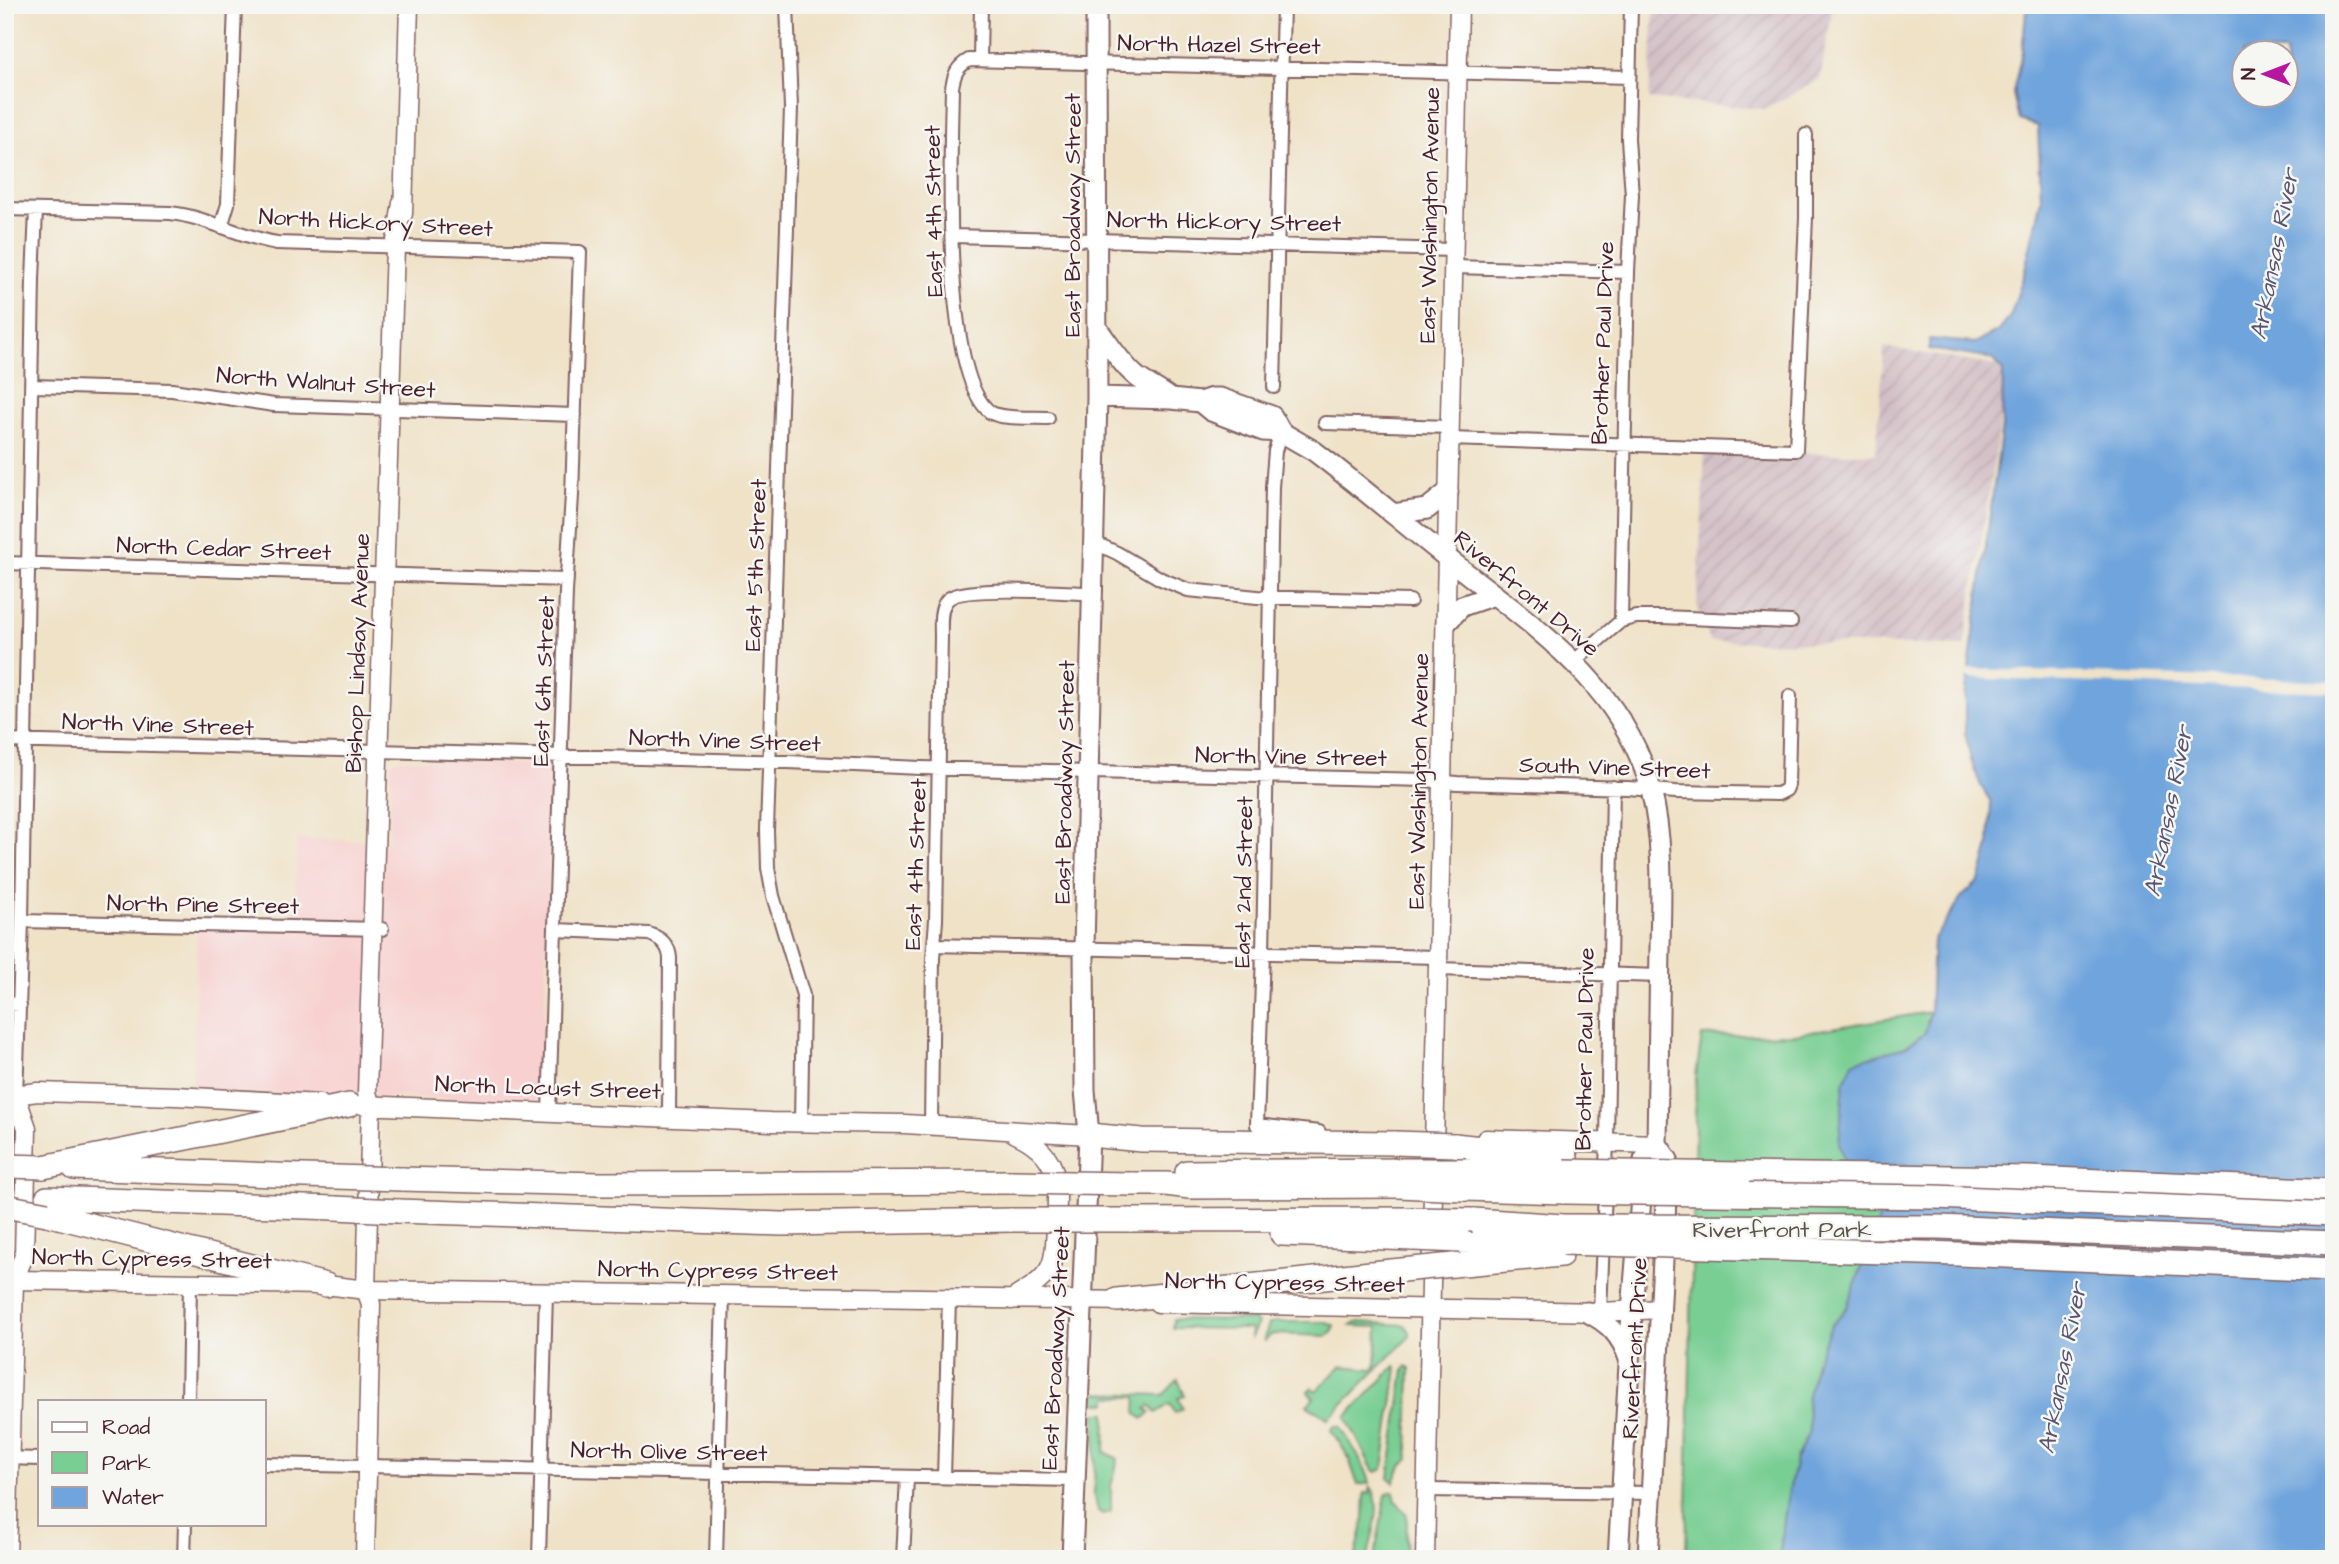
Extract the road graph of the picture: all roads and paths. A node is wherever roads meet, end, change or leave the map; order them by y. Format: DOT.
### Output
graph roads {
  1 [pos="235,5"];
  2 [pos="409,5"];
  3 [pos="787,5"];
  4 [pos="981,5"];
  5 [pos="1097,5"];
  6 [pos="1283,5"];
  7 [pos="1459,5"];
  8 [pos="1631,5"];
  9 [pos="980,60"];
  10 [pos="1096,63"];
  11 [pos="1282,67"];
  12 [pos="1457,72"];
  13 [pos="1629,77"];
  14 [pos="1807,135"];
  15 [pos="5,209"];
  16 [pos="36,211"];
  17 [pos="221,227"];
  18 [pos="953,236"];
  19 [pos="1098,239"];
  20 [pos="1278,243"];
  21 [pos="400,247"];
  22 [pos="580,252"];
  23 [pos="1453,258"];
  24 [pos="1628,272"];
  25 [pos="1097,328"];
  26 [pos="33,386"];
  27 [pos="1274,387"];
  28 [pos="1097,397"];
  29 [pos="1171,399"];
  30 [pos="395,409"];
  31 [pos="575,415"];
  32 [pos="1048,418"];
  33 [pos="1325,423"];
  34 [pos="1281,432"];
  35 [pos="1449,433"];
  36 [pos="1624,444"];
  37 [pos="1448,492"];
  38 [pos="1393,514"];
  39 [pos="1093,542"];
  40 [pos="1447,558"];
  41 [pos="5,563"];
  42 [pos="30,563"];
  43 [pos="389,573"];
  44 [pos="567,580"];
  45 [pos="1091,593"];
  46 [pos="1494,595"];
  47 [pos="1271,597"];
  48 [pos="1410,601"];
  49 [pos="1622,621"];
  50 [pos="1791,622"];
  51 [pos="1446,623"];
  52 [pos="1574,661"];
  53 [pos="1790,696"];
  54 [pos="5,741"];
  55 [pos="25,741"];
  56 [pos="383,752"];
  57 [pos="561,757"];
  58 [pos="770,762"];
  59 [pos="940,768"];
  60 [pos="1089,772"];
  61 [pos="1266,776"];
  62 [pos="1443,782"];
  63 [pos="1613,787"];
  64 [pos="1651,789"];
  65 [pos="22,921"];
  66 [pos="377,929"];
  67 [pos="556,930"];
  68 [pos="934,945"];
  69 [pos="1084,948"];
  70 [pos="1263,953"];
  71 [pos="1438,963"];
  72 [pos="1611,975"];
  73 [pos="1660,976"];
  74 [pos="5,1004"];
  75 [pos="20,1005"];
  76 [pos="11,1096"];
  77 [pos="360,1105"];
  78 [pos="549,1112"];
  79 [pos="669,1117"];
  80 [pos="801,1122"];
  81 [pos="931,1127"];
  82 [pos="1008,1131"];
  83 [pos="1089,1135"];
  84 [pos="1444,1141"];
  85 [pos="1607,1142"];
  86 [pos="1657,1144"];
  87 [pos="5,1166"];
  88 [pos="43,1167"];
  89 [pos="1565,1173"];
  90 [pos="5,1185"];
  91 [pos="2334,1191"];
  92 [pos="5,1196"];
  93 [pos="5,1206"];
  94 [pos="47,1206"];
  95 [pos="2334,1214"];
  96 [pos="1413,1229"];
  97 [pos="1562,1241"];
  98 [pos="2334,1243"];
  99 [pos="5,1259"];
  100 [pos="2334,1270"];
  101 [pos="10,1280"];
  102 [pos="190,1282"];
  103 [pos="326,1285"];
  104 [pos="366,1290"];
  105 [pos="546,1292"];
  106 [pos="723,1294"];
  107 [pos="949,1300"];
  108 [pos="1011,1300"];
  109 [pos="1083,1300"];
  110 [pos="1117,1300"];
  111 [pos="1661,1309"];
  112 [pos="1430,1310"];
  113 [pos="1632,1311"];
  114 [pos="1594,1312"];
  115 [pos="1630,1362"];
  116 [pos="187,1400"];
  117 [pos="7,1458"];
  118 [pos="38,1459"];
  119 [pos="266,1464"];
  120 [pos="362,1465"];
  121 [pos="541,1469"];
  122 [pos="718,1473"];
  123 [pos="907,1477"];
  124 [pos="944,1478"];
  125 [pos="1073,1480"];
  126 [pos="1426,1490"];
  127 [pos="1622,1493"];
  128 [pos="1652,1493"];
  129 [pos="185,1526"];
  130 [pos="7,1559"];
  131 [pos="184,1559"];
  132 [pos="356,1559"];
  133 [pos="365,1559"];
  134 [pos="539,1559"];
  135 [pos="716,1559"];
  136 [pos="903,1559"];
  137 [pos="1072,1559"];
  138 [pos="1425,1559"];
  139 [pos="1618,1559"];
  140 [pos="1648,1559"];
  1 -- 17 [label="street"];
  2 -- 21 [label="main road, Bishop Lindsay Avenue"];
  3 -- 58 [label="street, East 5th Street"];
  4 -- 9 [label="street"];
  5 -- 10 [label="main road, East Broadway Street"];
  6 -- 11 [label="street"];
  7 -- 12 [label="main road, East Washington Avenue"];
  8 -- 13 [label="street, Brother Paul Drive"];
  9 -- 10 [label="street, North Hazel Street"];
  9 -- 18 [label="street, East 4th Street"];
  10 -- 11 [label="street, North Hazel Street"];
  10 -- 19 [label="main road, East Broadway Street"];
  11 -- 12 [label="street, North Hazel Street"];
  11 -- 20 [label="street"];
  12 -- 13 [label="street, North Hazel Street"];
  12 -- 23 [label="main road, East Washington Avenue"];
  13 -- 24 [label="street, Brother Paul Drive"];
  14 -- 36 [label="street"];
  15 -- 16 [label="street, North Hickory Street"];
  16 -- 17 [label="street, North Hickory Street"];
  16 -- 26 [label="street"];
  17 -- 21 [label="street, North Hickory Street"];
  18 -- 19 [label="street, North Hickory Street"];
  18 -- 32 [label="street, East 4th Street"];
  19 -- 20 [label="street, North Hickory Street"];
  19 -- 25 [label="main road, East Broadway Street"];
  20 -- 23 [label="street, North Hickory Street"];
  20 -- 27 [label="street"];
  21 -- 22 [label="street, North Hickory Street"];
  21 -- 30 [label="main road, Bishop Lindsay Avenue"];
  22 -- 31 [label="street, East 6th Street"];
  23 -- 24 [label="street, North Hickory Street"];
  23 -- 35 [label="main road, East Washington Avenue"];
  24 -- 36 [label="street, Brother Paul Drive"];
  25 -- 28 [label="main road, East Broadway Street"];
  25 -- 29 [label="main road"];
  26 -- 30 [label="street, North Walnut Street"];
  26 -- 42 [label="street"];
  28 -- 29 [label="main road, Riverfront Drive"];
  28 -- 39 [label="main road, East Broadway Street"];
  29 -- 34 [label="main road, Riverfront Drive"];
  30 -- 31 [label="street, North Walnut Street"];
  30 -- 43 [label="main road, Bishop Lindsay Avenue"];
  31 -- 44 [label="street, East 6th Street"];
  33 -- 35 [label="street"];
  34 -- 38 [label="main road, Riverfront Drive"];
  34 -- 47 [label="street, East 2nd Street"];
  35 -- 36 [label="street"];
  35 -- 37 [label="main road, East Washington Avenue"];
  36 -- 49 [label="street, Brother Paul Drive"];
  37 -- 38 [label="main road"];
  37 -- 40 [label="main road, East Washington Avenue"];
  38 -- 40 [label="main road, Riverfront Drive"];
  39 -- 45 [label="main road, East Broadway Street"];
  39 -- 47 [label="street"];
  40 -- 46 [label="main road, Riverfront Drive"];
  40 -- 51 [label="main road, East Washington Avenue"];
  41 -- 42 [label="street, North Cedar Street"];
  42 -- 43 [label="street, North Cedar Street"];
  42 -- 55 [label="street"];
  43 -- 44 [label="street, North Cedar Street"];
  43 -- 56 [label="main road, Bishop Lindsay Avenue"];
  44 -- 57 [label="street, East 6th Street"];
  45 -- 59 [label="street, East 4th Street"];
  45 -- 60 [label="main road, East Broadway Street"];
  46 -- 51 [label="main road"];
  46 -- 52 [label="main road, Riverfront Drive"];
  47 -- 48 [label="street"];
  47 -- 61 [label="street, East 2nd Street"];
  49 -- 50 [label="street"];
  49 -- 52 [label="street"];
  51 -- 62 [label="main road, East Washington Avenue"];
  52 -- 64 [label="main road, Riverfront Drive"];
  53 -- 64 [label="street, South Vine Street"];
  54 -- 55 [label="street, North Vine Street"];
  55 -- 56 [label="street, North Vine Street"];
  55 -- 65 [label="street"];
  56 -- 57 [label="street, North Vine Street"];
  56 -- 66 [label="main road, Bishop Lindsay Avenue"];
  57 -- 58 [label="street, North Vine Street"];
  57 -- 67 [label="street, East 6th Street"];
  58 -- 59 [label="street, North Vine Street"];
  58 -- 80 [label="street, East 5th Street"];
  59 -- 60 [label="street, North Vine Street"];
  59 -- 68 [label="street, East 4th Street"];
  60 -- 61 [label="street, North Vine Street"];
  60 -- 69 [label="main road, East Broadway Street"];
  61 -- 62 [label="street, North Vine Street"];
  61 -- 70 [label="street, East 2nd Street"];
  62 -- 63 [label="street, South Vine Street"];
  62 -- 71 [label="main road, East Washington Avenue"];
  63 -- 64 [label="street, South Vine Street"];
  63 -- 72 [label="street, Brother Paul Drive"];
  64 -- 73 [label="main road, Riverfront Drive"];
  65 -- 66 [label="street, North Pine Street"];
  65 -- 75 [label="street"];
  66 -- 77 [label="main road, Bishop Lindsay Avenue"];
  67 -- 78 [label="street, East 6th Street"];
  67 -- 79 [label="street"];
  68 -- 69 [label="street"];
  68 -- 81 [label="street, East 4th Street"];
  69 -- 70 [label="street"];
  69 -- 83 [label="main road, East Broadway Street"];
  70 -- 71 [label="street"];
  70 -- 84 [label="street, East 2nd Street"];
  71 -- 72 [label="street"];
  71 -- 84 [label="main road, East Washington Avenue"];
  72 -- 73 [label="street"];
  72 -- 85 [label="street, Brother Paul Drive"];
  73 -- 86 [label="main road, Riverfront Drive"];
  74 -- 75 [label="street"];
  75 -- 76 [label="street"];
  76 -- 77 [label="main road, North Locust Street"];
  76 -- 90 [label="main road"];
  76 -- 101 [label="main road"];
  77 -- 78 [label="main road, North Locust Street"];
  77 -- 88 [label="highway"];
  77 -- 104 [label="main road, Bishop Lindsay Avenue"];
  78 -- 79 [label="main road, North Locust Street"];
  79 -- 80 [label="main road, North Locust Street"];
  80 -- 81 [label="main road, North Locust Street"];
  81 -- 82 [label="main road, North Locust Street"];
  82 -- 83 [label="main road, North Locust Street"];
  82 -- 108 [label="main road"];
  83 -- 84 [label="highway, bridge"];
  83 -- 109 [label="main road, East Broadway Street"];
  84 -- 85 [label="main road"];
  84 -- 89 [label="highway"];
  84 -- 112 [label="main road, East Washington Avenue"];
  85 -- 86 [label="main road"];
  85 -- 114 [label="street, Brother Paul Drive"];
  86 -- 111 [label="main road, Riverfront Drive"];
  86 -- 113 [label="main road, Riverfront Drive"];
  87 -- 88 [label="highway, bridge"];
  88 -- 89 [label="highway, bridge"];
  89 -- 91 [label="highway, bridge"];
  89 -- 95 [label="highway, bridge"];
  92 -- 94 [label="highway"];
  93 -- 94 [label="highway, bridge"];
  94 -- 96 [label="highway, bridge"];
  94 -- 103 [label="highway"];
  96 -- 97 [label="highway, bridge"];
  96 -- 97 [label="highway, bridge"];
  97 -- 98 [label="highway, bridge"];
  97 -- 100 [label="highway, bridge"];
  97 -- 110 [label="highway, bridge"];
  99 -- 101 [label="main road"];
  101 -- 102 [label="main road, North Cypress Street"];
  101 -- 117 [label="main road"];
  102 -- 103 [label="main road, North Cypress Street"];
  102 -- 116 [label="street"];
  103 -- 104 [label="main road, North Cypress Street"];
  104 -- 105 [label="main road, North Cypress Street"];
  104 -- 120 [label="main road, Bishop Lindsay Avenue"];
  105 -- 106 [label="main road, North Cypress Street"];
  105 -- 121 [label="street"];
  106 -- 107 [label="main road, North Cypress Street"];
  106 -- 122 [label="street"];
  107 -- 108 [label="main road, North Cypress Street"];
  107 -- 124 [label="street"];
  108 -- 109 [label="main road, North Cypress Street"];
  109 -- 110 [label="main road, North Cypress Street"];
  109 -- 125 [label="main road, East Broadway Street"];
  110 -- 112 [label="main road, North Cypress Street"];
  111 -- 113 [label="main road, North Cypress Street"];
  111 -- 128 [label="main road, Riverfront Drive"];
  112 -- 114 [label="main road, North Cypress Street"];
  112 -- 126 [label="main road, East Washington Avenue"];
  113 -- 114 [label="main road, North Cypress Street"];
  113 -- 115 [label="main road, Riverfront Drive"];
  114 -- 115 [label="main road"];
  115 -- 127 [label="main road, Riverfront Drive"];
  117 -- 118 [label="street"];
  117 -- 130 [label="main road"];
  119 -- 120 [label="street, North Olive Street"];
  120 -- 121 [label="street, North Olive Street"];
  120 -- 132 [label="main road, Bishop Lindsay Avenue"];
  120 -- 133 [label="main road, Bishop Lindsay Avenue"];
  121 -- 122 [label="street, North Olive Street"];
  121 -- 134 [label="street"];
  122 -- 123 [label="street, North Olive Street"];
  122 -- 135 [label="street"];
  123 -- 124 [label="street, North Olive Street"];
  123 -- 136 [label="street"];
  124 -- 125 [label="street, North Olive Street"];
  125 -- 137 [label="main road, East Broadway Street"];
  126 -- 127 [label="street"];
  126 -- 138 [label="main road, East Washington Avenue"];
  127 -- 128 [label="street"];
  127 -- 139 [label="main road"];
  128 -- 140 [label="main road, Riverfront Drive"];
  129 -- 131 [label="street"];
}
